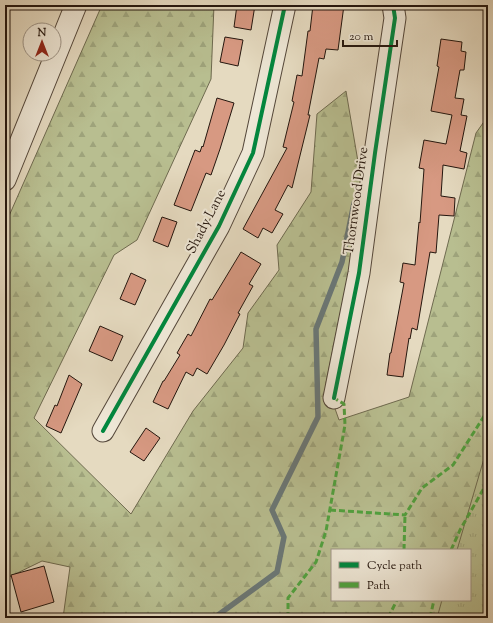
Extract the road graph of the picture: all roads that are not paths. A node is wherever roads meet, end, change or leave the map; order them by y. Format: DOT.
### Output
graph roads {
  1 [pos="76,5"];
  2 [pos="285,5"];
  3 [pos="394,5"];
  4 [pos="5,180"];
  5 [pos="334,398"];
  6 [pos="103,430"];
  1 -- 4 [label="street"];
  2 -- 6 [label="street, Shady Lane"];
  3 -- 5 [label="street, Thornwood Drive"];
}
